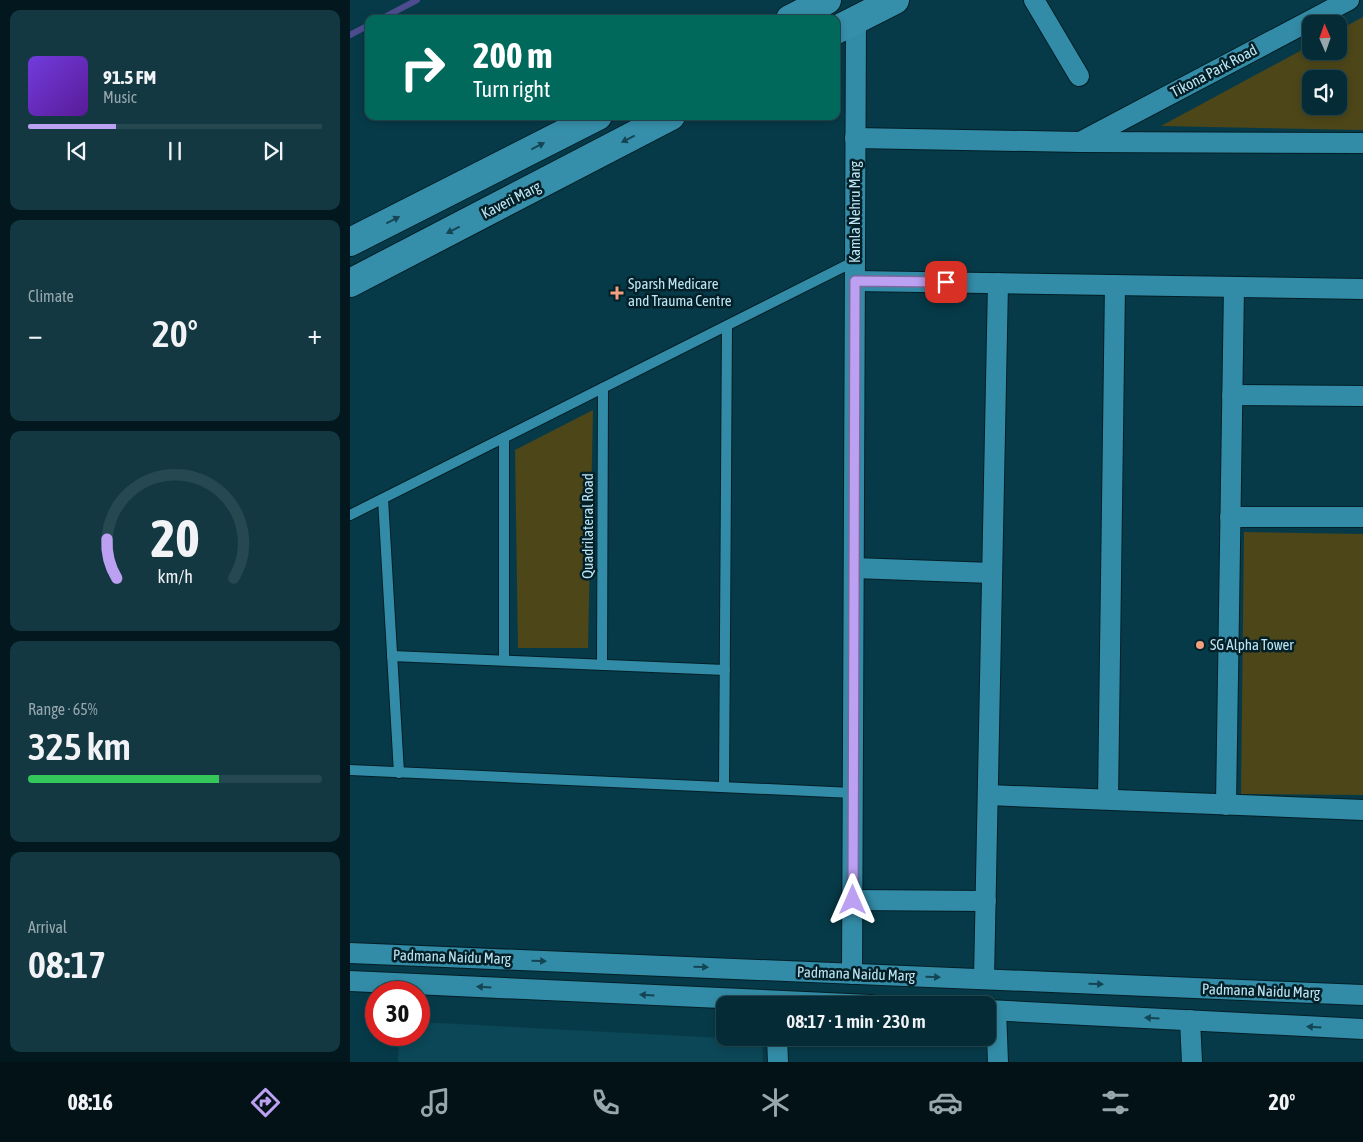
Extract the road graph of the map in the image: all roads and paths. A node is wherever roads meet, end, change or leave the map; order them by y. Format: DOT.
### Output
graph roads {
  1 [pos="827,0"];
  2 [pos="895,0"];
  3 [pos="1034,0"];
  4 [pos="1349,0"];
  5 [pos="798,15"];
  6 [pos="846,26"];
  7 [pos="1080,76"];
  8 [pos="590,120"];
  9 [pos="663,120"];
  10 [pos="855,138"];
  11 [pos="1080,142"];
  12 [pos="1363,143"];
  13 [pos="350,242"];
  14 [pos="855,271"];
  15 [pos="350,283"];
  16 [pos="998,283"];
  17 [pos="1115,285"];
  18 [pos="1234,287"];
  19 [pos="1363,289"];
  20 [pos="727,326"];
  21 [pos="603,388"];
  22 [pos="1232,395"];
  23 [pos="1363,396"];
  24 [pos="504,438"];
  25 [pos="383,499"];
  26 [pos="350,515"];
  27 [pos="1363,516"];
  28 [pos="1230,518"];
  29 [pos="854,568"];
  30 [pos="992,572"];
  31 [pos="392,656"];
  32 [pos="504,660"];
  33 [pos="602,664"];
  34 [pos="725,670"];
  35 [pos="350,770"];
  36 [pos="399,773"];
  37 [pos="724,787"];
  38 [pos="853,793"];
  39 [pos="988,795"];
  40 [pos="1108,799"];
  41 [pos="1226,805"];
  42 [pos="1363,810"];
  43 [pos="853,900"];
  44 [pos="986,901"];
  45 [pos="350,953"];
  46 [pos="774,970"];
  47 [pos="852,974"];
  48 [pos="984,979"];
  49 [pos="350,981"];
  50 [pos="1363,995"];
  51 [pos="776,996"];
  52 [pos="716,1000"];
  53 [pos="996,1011"];
  54 [pos="1190,1020"];
  55 [pos="1363,1029"];
  56 [pos="996,1045"];
  57 [pos="777,1046"];
  58 [pos="778,1062"];
  59 [pos="998,1062"];
  60 [pos="1192,1062"];
  1 -- 5 [label="street"];
  2 -- 6 [label="street"];
  3 -- 7 [label="street"];
  4 -- 11 [label="street, Tikona Park Road"];
  6 -- 10 [label="street, Kamla Nehru Marg"];
  13 -- 8 [label="street, one-way"];
  9 -- 15 [label="street, Kaveri Marg, one-way"];
  10 -- 11 [label="street, Tikona Park Road"];
  10 -- 14 [label="street, Kamla Nehru Marg"];
  11 -- 12 [label="street, Tikona Park Road"];
  14 -- 16 [label="street"];
  14 -- 20 [label="lane"];
  14 -- 29 [label="street, Kamla Nehru Marg"];
  16 -- 17 [label="street"];
  16 -- 30 [label="street"];
  17 -- 18 [label="street"];
  17 -- 40 [label="street"];
  18 -- 19 [label="street"];
  18 -- 22 [label="street"];
  20 -- 21 [label="lane"];
  20 -- 34 [label="lane"];
  21 -- 24 [label="lane"];
  21 -- 33 [label="lane, Quadrilateral Road"];
  22 -- 23 [label="street"];
  22 -- 28 [label="street"];
  24 -- 25 [label="lane"];
  24 -- 32 [label="lane"];
  25 -- 26 [label="lane"];
  25 -- 31 [label="lane"];
  27 -- 28 [label="street"];
  28 -- 41 [label="street"];
  29 -- 30 [label="street"];
  29 -- 38 [label="street, Kamla Nehru Marg"];
  30 -- 39 [label="street"];
  31 -- 32 [label="lane"];
  31 -- 36 [label="lane"];
  32 -- 33 [label="lane"];
  33 -- 34 [label="lane"];
  34 -- 37 [label="lane"];
  35 -- 36 [label="lane"];
  36 -- 37 [label="lane"];
  37 -- 38 [label="lane"];
  38 -- 43 [label="street, Kamla Nehru Marg"];
  39 -- 40 [label="street"];
  39 -- 44 [label="street"];
  40 -- 41 [label="street"];
  41 -- 42 [label="street"];
  43 -- 44 [label="street"];
  43 -- 47 [label="street, Kamla Nehru Marg"];
  44 -- 48 [label="street"];
  45 -- 46 [label="street, Padmana Naidu Marg, one-way"];
  46 -- 47 [label="street, Padmana Naidu Marg"];
  46 -- 51 [label="street"];
  47 -- 48 [label="street, Padmana Naidu Marg, one-way"];
  48 -- 50 [label="street, Padmana Naidu Marg, one-way"];
  52 -- 49 [label="street, Padmana Naidu Marg, one-way"];
  54 -- 53 [label="street, one-way"];
  55 -- 54 [label="street, one-way"];
  54 -- 60 [label="street"];
  56 -- 59 [label="street"];
  57 -- 58 [label="street"];
}
